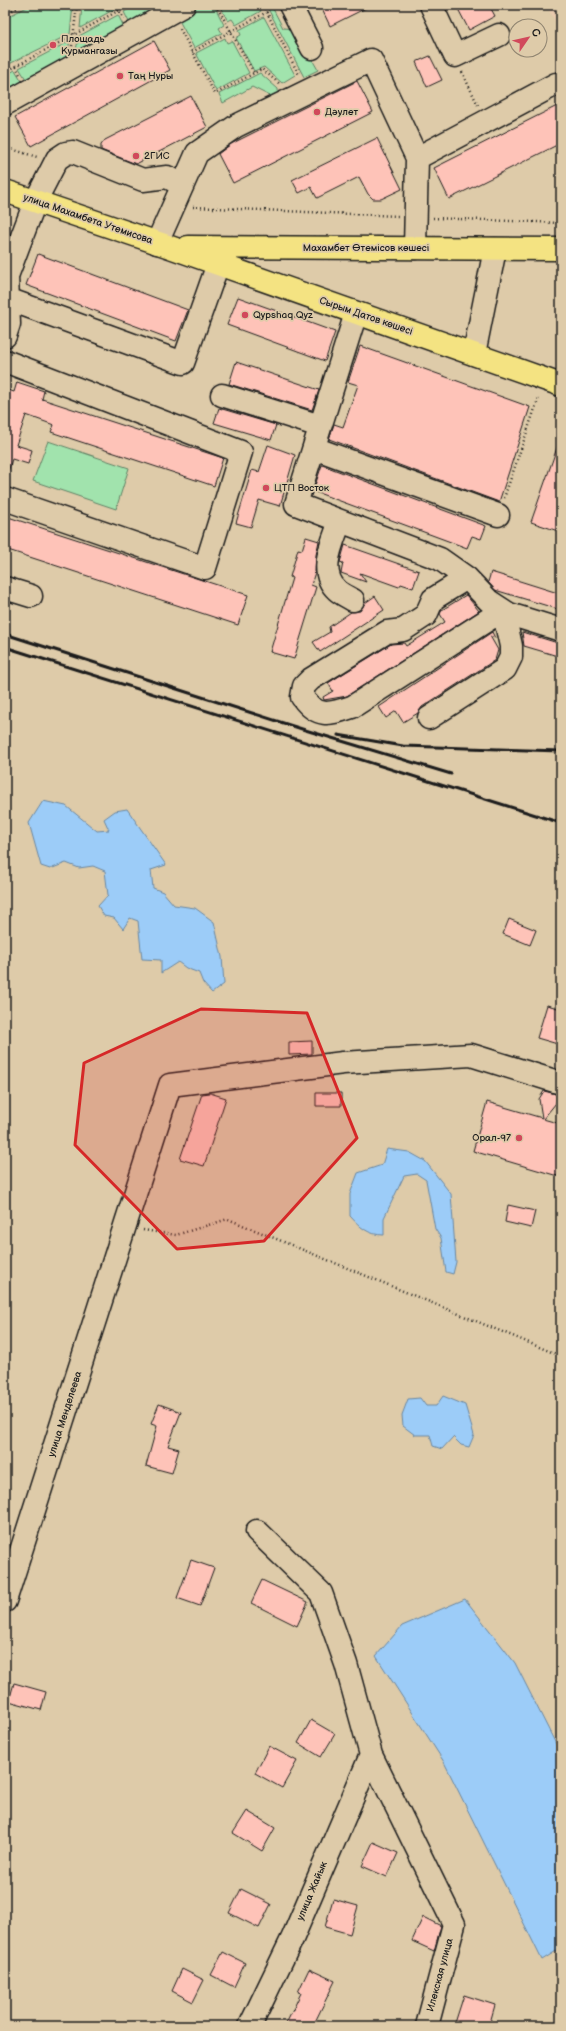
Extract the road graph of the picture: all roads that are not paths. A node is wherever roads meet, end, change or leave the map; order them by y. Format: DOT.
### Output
graph roads {
  1 [pos="290,5"];
  2 [pos="431,5"];
  3 [pos="178,8"];
  4 [pos="499,35"];
  5 [pos="312,48"];
  6 [pos="556,84"];
  7 [pos="5,104"];
  8 [pos="417,158"];
  9 [pos="182,185"];
  10 [pos="5,191"];
  11 [pos="35,202"];
  12 [pos="164,245"];
  13 [pos="415,248"];
  14 [pos="495,249"];
  15 [pos="561,249"];
  16 [pos="218,264"];
  17 [pos="7,299"];
  18 [pos="356,313"];
  19 [pos="5,336"];
  20 [pos="474,354"];
  21 [pos="5,361"];
  22 [pos="553,383"];
  23 [pos="222,395"];
  24 [pos="320,426"];
  25 [pos="314,448"];
  26 [pos="5,498"];
  27 [pos="498,515"];
  28 [pos="340,521"];
  29 [pos="467,578"];
  30 [pos="5,588"];
  31 [pos="31,596"];
  32 [pos="353,600"];
  33 [pos="503,610"];
  34 [pos="561,630"];
  35 [pos="429,718"];
  36 [pos="561,1082"];
  37 [pos="256,1531"];
  38 [pos="5,1601"];
  39 [pos="372,1755"];
  40 [pos="250,2026"];
  41 [pos="427,2026"];
  1 -- 5 [label="street"];
  2 -- 4 [label="street"];
  3 -- 7 [label="street"];
  6 -- 8 [label="street"];
  8 -- 9 [label="street"];
  8 -- 13 [label="street"];
  9 -- 11 [label="street"];
  9 -- 12 [label="street"];
  10 -- 11 [label="main road, улица Махамбета Утемисова"];
  11 -- 12 [label="main road, улица Махамбета Утемисова"];
  11 -- 17 [label="street"];
  12 -- 13 [label="main road, Махамбет Өтемісов көшесі"];
  12 -- 16 [label="main road, Сырым Датов көшесі"];
  13 -- 14 [label="main road, Махамбет Өтемісов көшесі"];
  14 -- 15 [label="main road, Махамбет Өтемісов көшесі"];
  14 -- 20 [label="street"];
  16 -- 17 [label="street"];
  16 -- 18 [label="main road, Сырым Датов көшесі"];
  17 -- 19 [label="street"];
  18 -- 20 [label="main road, Сырым Датов көшесі"];
  18 -- 24 [label="street"];
  20 -- 22 [label="main road, Сырым Датов көшесі"];
  21 -- 26 [label="street"];
  23 -- 24 [label="street"];
  24 -- 25 [label="street"];
  25 -- 27 [label="street"];
  25 -- 28 [label="street"];
  28 -- 29 [label="street"];
  28 -- 32 [label="street"];
  29 -- 33 [label="street"];
  29 -- 33 [label="street"];
  30 -- 31 [label="street"];
  33 -- 34 [label="street"];
  33 -- 35 [label="street"];
  36 -- 38 [label="street, улица Менделеева"];
  37 -- 39 [label="street"];
  39 -- 40 [label="street, улица Жайык"];
  39 -- 41 [label="street, Илекская улица"];
}
